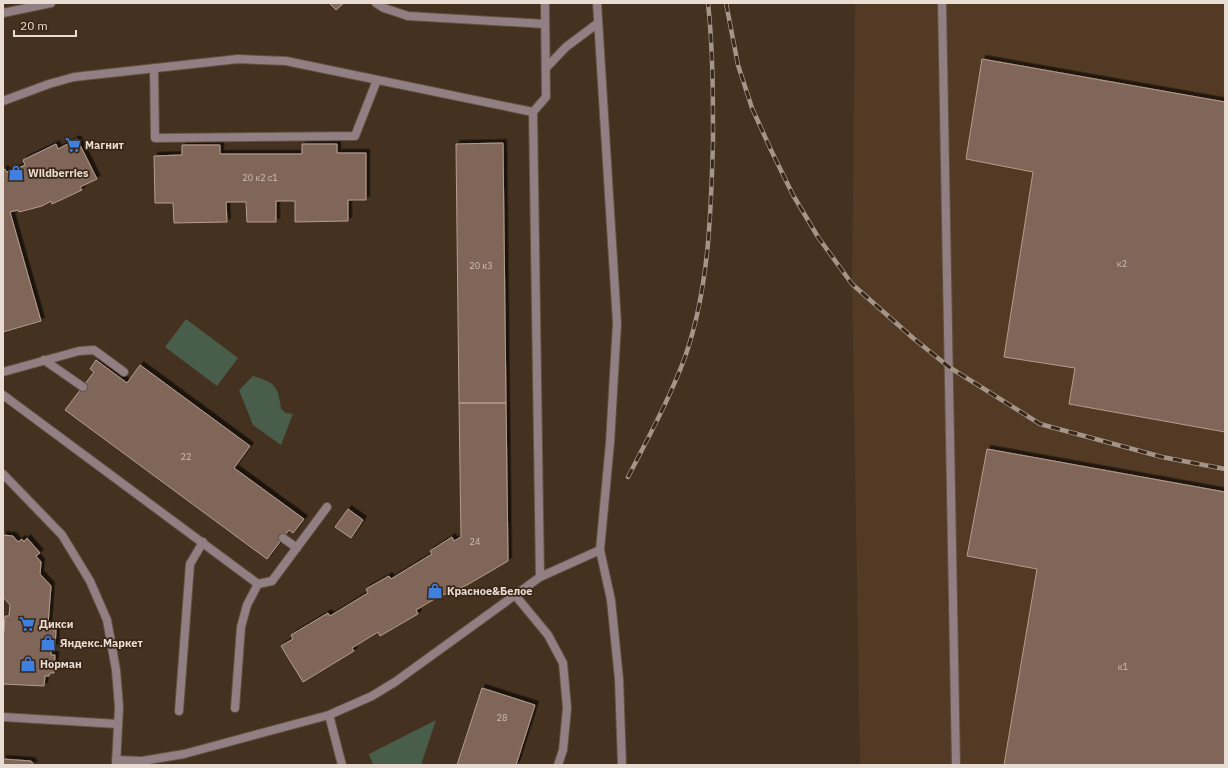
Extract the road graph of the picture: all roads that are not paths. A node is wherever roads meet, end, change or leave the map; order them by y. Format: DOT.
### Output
graph roads {
  1 [pos="51,3"];
  2 [pos="376,3"];
  3 [pos="545,3"];
  4 [pos="597,3"];
  5 [pos="942,3"];
  6 [pos="3,13"];
  7 [pos="598,23"];
  8 [pos="545,24"];
  9 [pos="154,68"];
  10 [pos="546,68"];
  11 [pos="377,80"];
  12 [pos="3,101"];
  13 [pos="533,112"];
  14 [pos="44,360"];
  15 [pos="3,372"];
  16 [pos="124,372"];
  17 [pos="83,387"];
  18 [pos="3,395"];
  19 [pos="3,474"];
  20 [pos="327,507"];
  21 [pos="283,538"];
  22 [pos="202,542"];
  23 [pos="297,548"];
  24 [pos="600,550"];
  25 [pos="540,577"];
  26 [pos="258,584"];
  27 [pos="515,596"];
  28 [pos="235,708"];
  29 [pos="179,711"];
  30 [pos="329,715"];
  31 [pos="3,717"];
  32 [pos="118,724"];
  33 [pos="116,763"];
  34 [pos="342,765"];
  35 [pos="558,765"];
  36 [pos="622,765"];
  37 [pos="956,765"];
  1 -- 6 [label="street"];
  2 -- 8 [label="street"];
  3 -- 8 [label="street"];
  4 -- 7 [label="street"];
  5 -- 37 [label="street"];
  7 -- 10 [label="street"];
  7 -- 24 [label="street"];
  8 -- 10 [label="street"];
  9 -- 11 [label="street"];
  9 -- 11 [label="street"];
  9 -- 12 [label="street"];
  10 -- 13 [label="street"];
  11 -- 13 [label="street"];
  13 -- 25 [label="street"];
  14 -- 15 [label="street"];
  14 -- 16 [label="street"];
  14 -- 17 [label="street"];
  18 -- 22 [label="street"];
  19 -- 32 [label="street"];
  20 -- 23 [label="street"];
  21 -- 23 [label="street"];
  22 -- 26 [label="street"];
  22 -- 29 [label="street"];
  23 -- 26 [label="street"];
  24 -- 25 [label="street"];
  24 -- 36 [label="street"];
  25 -- 27 [label="street"];
  26 -- 28 [label="street"];
  27 -- 30 [label="street"];
  27 -- 35 [label="street"];
  30 -- 33 [label="street"];
  30 -- 34 [label="street"];
  31 -- 32 [label="street"];
  32 -- 33 [label="street"];
}
